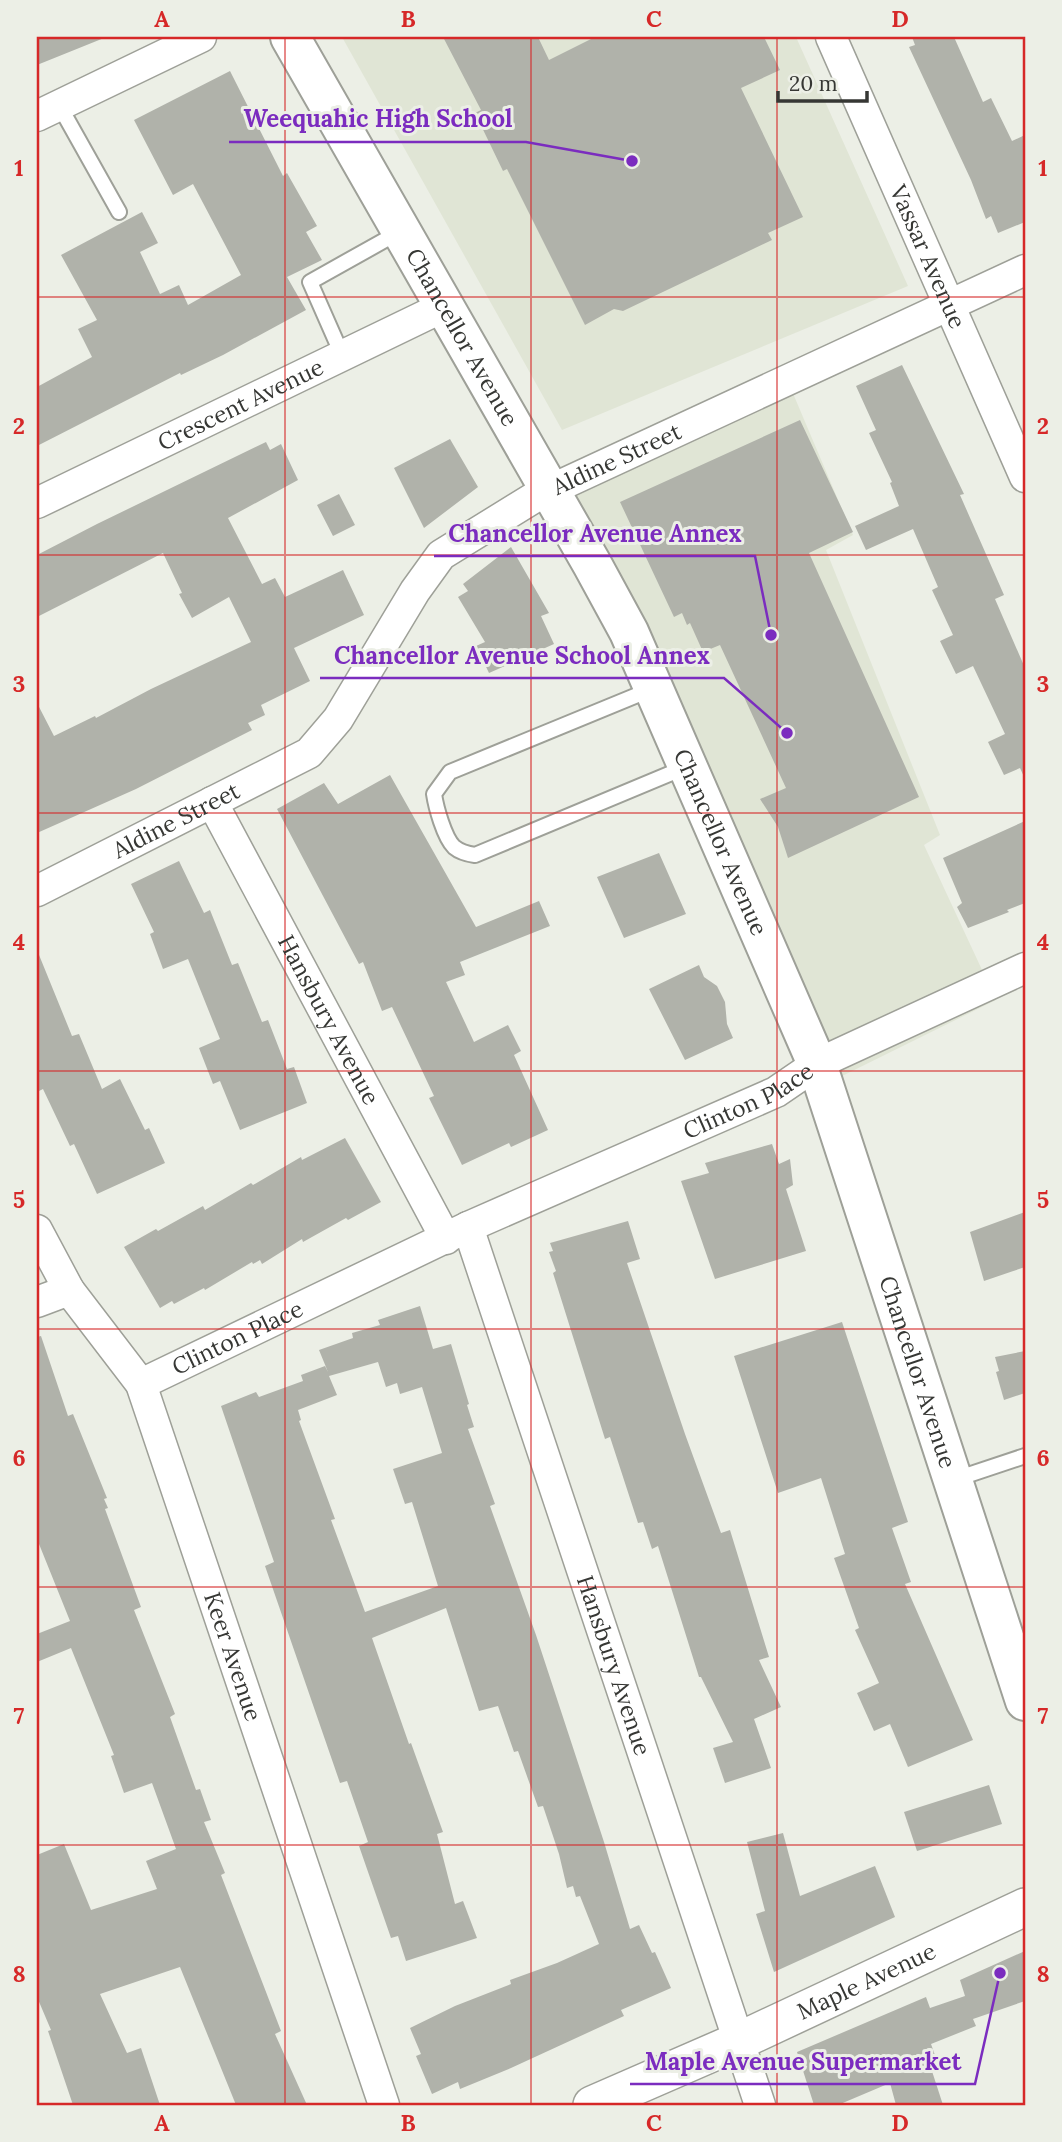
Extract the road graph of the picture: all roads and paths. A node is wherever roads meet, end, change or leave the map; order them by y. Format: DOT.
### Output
graph roads {
  1 [pos="201,37"];
  2 [pos="290,37"];
  3 [pos="831,37"];
  4 [pos="48,111"];
  5 [pos="119,212"];
  6 [pos="402,230"];
  7 [pos="1025,270"];
  8 [pos="445,306"];
  9 [pos="949,306"];
  10 [pos="343,357"];
  11 [pos="1025,477"];
  12 [pos="550,491"];
  13 [pos="37,503"];
  14 [pos="653,688"];
  15 [pos="687,767"];
  16 [pos="212,802"];
  17 [pos="37,891"];
  18 [pos="1025,968"];
  19 [pos="817,1064"];
  20 [pos="37,1230"];
  21 [pos="457,1233"];
  22 [pos="69,1290"];
  23 [pos="37,1302"];
  24 [pos="141,1384"];
  25 [pos="1025,1457"];
  26 [pos="954,1480"];
  27 [pos="1025,1701"];
  28 [pos="1025,1907"];
  29 [pos="739,2041"];
  30 [pos="384,2105"];
  31 [pos="592,2105"];
  32 [pos="760,2105"];
  1 -- 4 [label="street"];
  2 -- 6 [label="main road, Chancellor Avenue"];
  3 -- 9 [label="street, Vassar Avenue"];
  4 -- 5 [label="lane"];
  6 -- 8 [label="main road, Chancellor Avenue"];
  6 -- 10 [label="lane"];
  7 -- 9 [label="street, Aldine Street"];
  8 -- 10 [label="street, Crescent Avenue"];
  8 -- 12 [label="main road, Chancellor Avenue"];
  9 -- 11 [label="street, Vassar Avenue"];
  9 -- 12 [label="street, Aldine Street"];
  10 -- 13 [label="street, Crescent Avenue"];
  12 -- 14 [label="main road, Chancellor Avenue"];
  12 -- 16 [label="street, Aldine Street"];
  14 -- 15 [label="main road, Chancellor Avenue"];
  14 -- 15 [label="lane"];
  15 -- 19 [label="main road, Chancellor Avenue"];
  16 -- 17 [label="street, Aldine Street"];
  16 -- 21 [label="street, Hansbury Avenue"];
  18 -- 19 [label="street, Clinton Place"];
  19 -- 21 [label="street, Clinton Place"];
  19 -- 26 [label="main road, Chancellor Avenue"];
  20 -- 22 [label="street, Keer Avenue"];
  21 -- 24 [label="street, Clinton Place"];
  21 -- 29 [label="street, Hansbury Avenue"];
  22 -- 23 [label="street"];
  22 -- 24 [label="street, Keer Avenue"];
  24 -- 30 [label="street, Keer Avenue"];
  25 -- 26 [label="lane"];
  26 -- 27 [label="main road, Chancellor Avenue"];
  28 -- 29 [label="street, Maple Avenue"];
  29 -- 31 [label="street, Maple Avenue"];
  29 -- 32 [label="street, Hansbury Avenue"];
}
